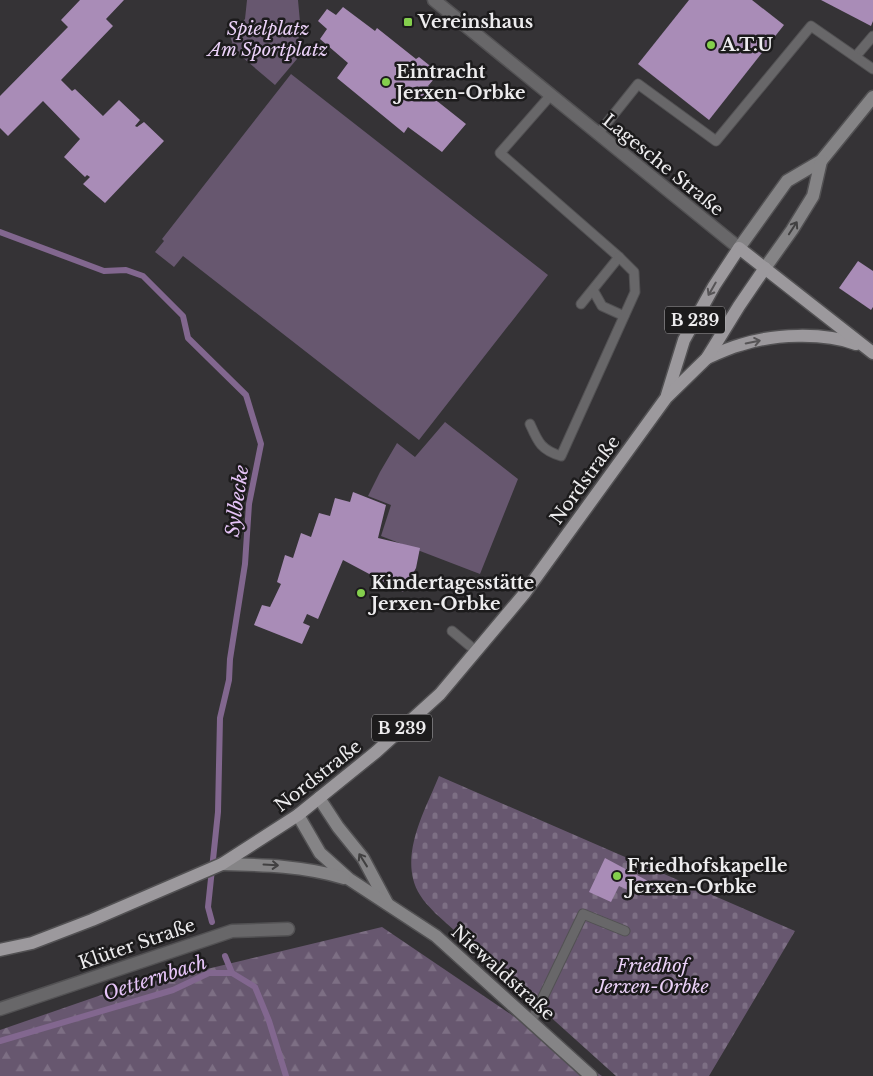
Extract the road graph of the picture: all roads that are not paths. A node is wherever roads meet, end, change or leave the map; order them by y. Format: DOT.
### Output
graph roads {
  1 [pos="434,0"];
  2 [pos="873,36"];
  3 [pos="856,56"];
  4 [pos="873,69"];
  5 [pos="550,96"];
  6 [pos="873,97"];
  7 [pos="598,134"];
  8 [pos="821,161"];
  9 [pos="739,248"];
  10 [pos="619,257"];
  11 [pos="765,268"];
  12 [pos="593,290"];
  13 [pos="581,304"];
  14 [pos="624,316"];
  15 [pos="870,351"];
  16 [pos="707,358"];
  17 [pos="666,398"];
  18 [pos="530,424"];
  19 [pos="452,631"];
  20 [pos="476,651"];
  21 [pos="319,798"];
  22 [pos="298,815"];
  23 [pos="222,864"];
  24 [pos="349,879"];
  25 [pos="387,902"];
  26 [pos="288,929"];
  27 [pos="625,931"];
  28 [pos="0,950"];
  29 [pos="0,1009"];
  30 [pos="531,1022"];
  31 [pos="592,1076"];
  1 -- 5 [label="street, Lagesche Straße"];
  2 -- 3 [label="lane"];
  3 -- 4 [label="lane"];
  3 -- 7 [label="lane"];
  5 -- 7 [label="street, Lagesche Straße"];
  5 -- 10 [label="lane"];
  6 -- 8 [label="main road"];
  7 -- 9 [label="street, Lagesche Straße"];
  8 -- 9 [label="main road"];
  11 -- 8 [label="main road, one-way"];
  9 -- 11 [label="main road, Lagesche Straße"];
  9 -- 17 [label="main road, Nordstraße / B 239, one-way"];
  10 -- 12 [label="lane"];
  10 -- 14 [label="lane"];
  11 -- 15 [label="main road, Lagesche Straße"];
  11 -- 16 [label="main road, Nordstraße / B 239"];
  12 -- 13 [label="lane"];
  12 -- 14 [label="lane"];
  14 -- 18 [label="lane"];
  16 -- 15 [label="main road, one-way"];
  16 -- 17 [label="main road, Nordstraße / B 239"];
  17 -- 20 [label="main road, Nordstraße / B 239"];
  19 -- 20 [label="lane"];
  20 -- 21 [label="main road, Nordstraße / B 239"];
  21 -- 22 [label="main road, Nordstraße / B 239"];
  25 -- 21 [label="main road, Niewaldstraße, one-way"];
  22 -- 23 [label="main road, Nordstraße / B 239"];
  22 -- 24 [label="main road, Niewaldstraße"];
  23 -- 24 [label="main road, one-way"];
  23 -- 28 [label="main road, Nordstraße / B 239"];
  24 -- 25 [label="main road, Niewaldstraße"];
  25 -- 30 [label="main road, Niewaldstraße"];
  26 -- 29 [label="street, Klüter Straße"];
  27 -- 30 [label="lane"];
  30 -- 31 [label="main road, Niewaldstraße"];
}
